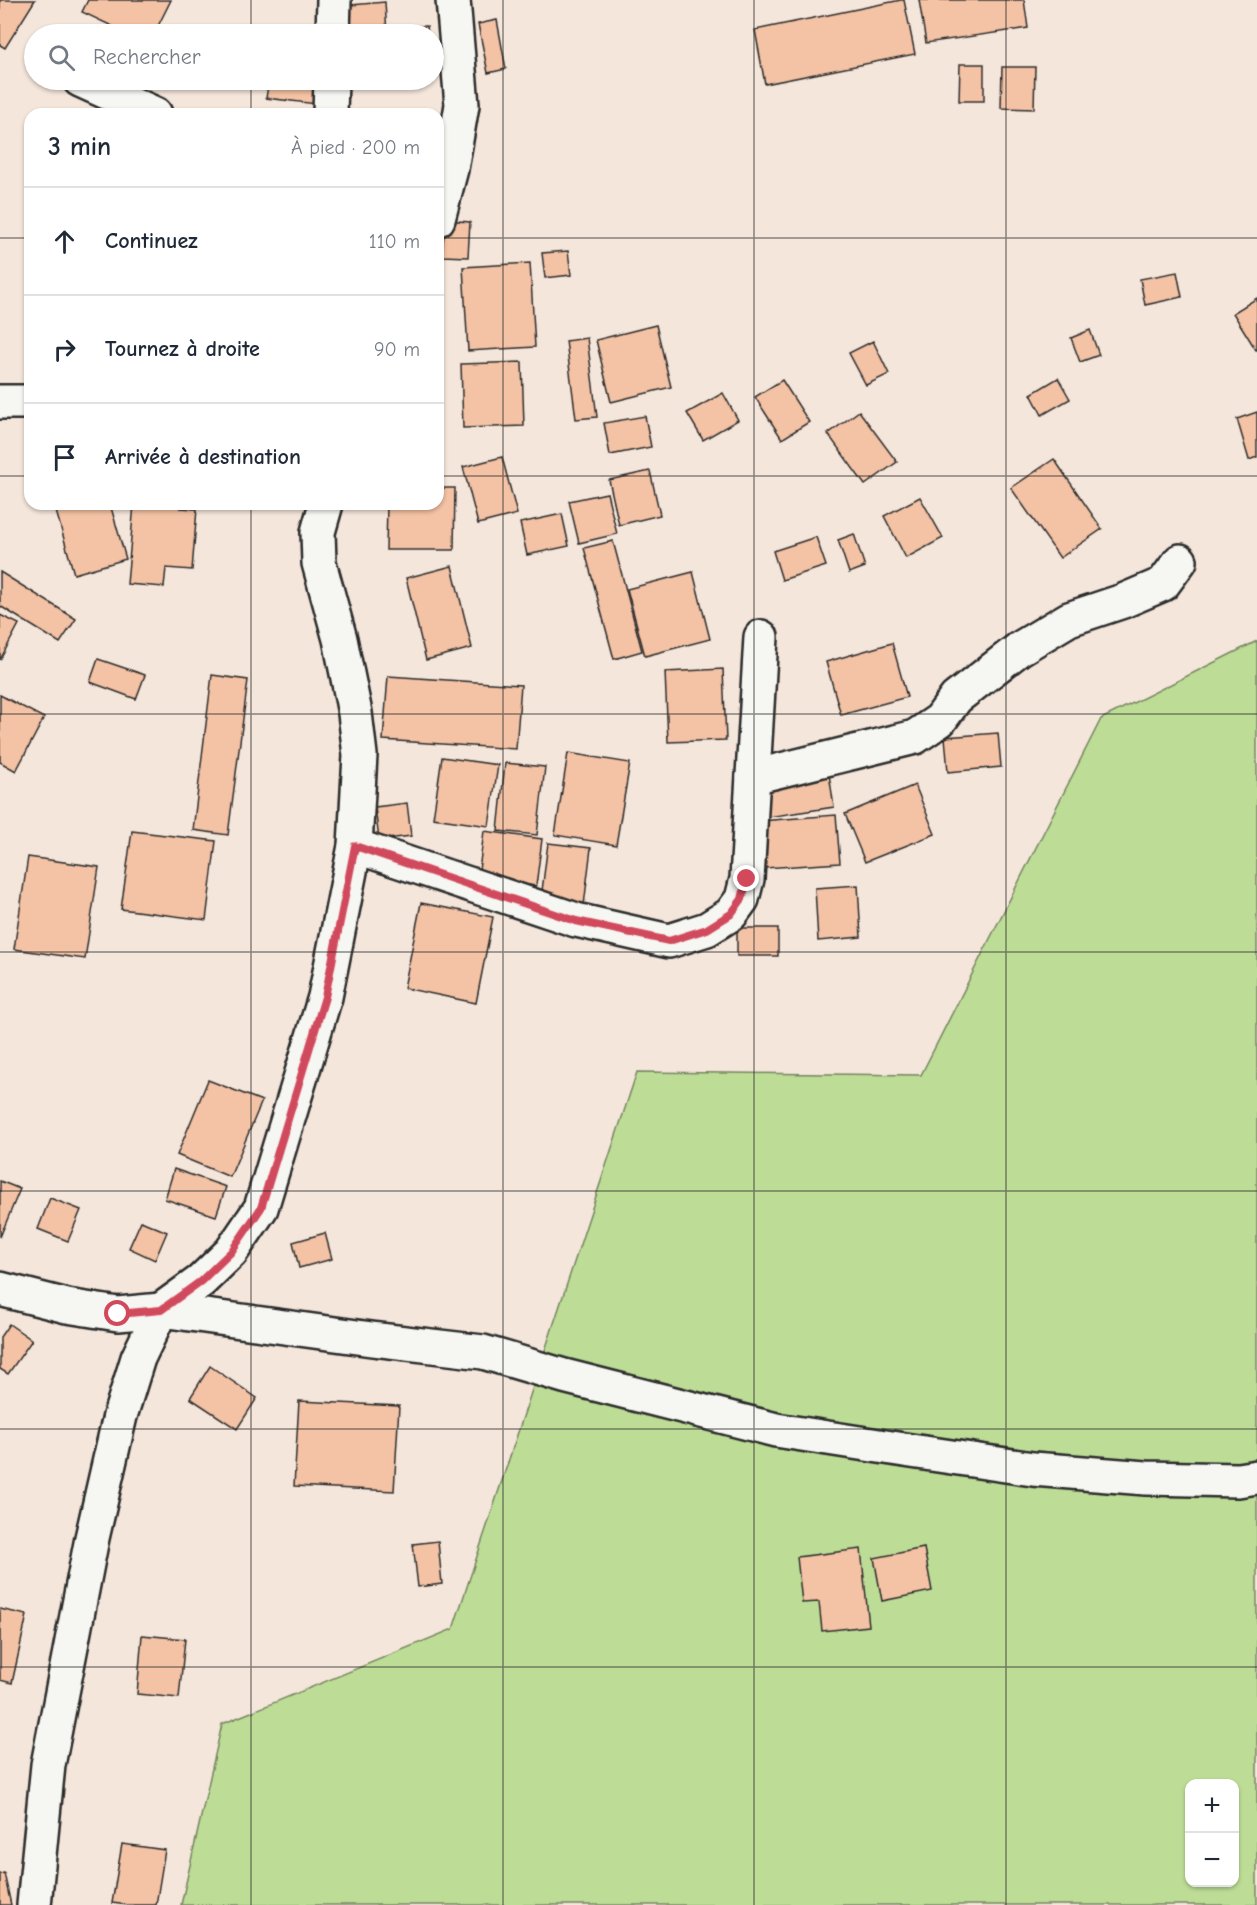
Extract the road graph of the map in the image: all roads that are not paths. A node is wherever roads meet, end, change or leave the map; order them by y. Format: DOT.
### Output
graph roads {
  1 [pos="334,0"];
  2 [pos="453,0"];
  3 [pos="333,24"];
  4 [pos="102,90"];
  5 [pos="331,90"];
  6 [pos="142,108"];
  7 [pos="330,108"];
  8 [pos="444,196"];
  9 [pos="0,402"];
  10 [pos="24,402"];
  11 [pos="324,510"];
  12 [pos="1180,561"];
  13 [pos="761,637"];
  14 [pos="753,777"];
  15 [pos="355,846"];
  16 [pos="0,1289"];
  17 [pos="161,1310"];
  18 [pos="1257,1478"];
  19 [pos="34,1905"];
  1 -- 3 [label="street"];
  2 -- 8 [label="street"];
  4 -- 6 [label="street"];
  5 -- 7 [label="street"];
  9 -- 10 [label="street"];
  11 -- 15 [label="street"];
  12 -- 14 [label="street"];
  13 -- 14 [label="street"];
  14 -- 15 [label="street"];
  15 -- 17 [label="street"];
  16 -- 17 [label="street"];
  17 -- 18 [label="street"];
  17 -- 19 [label="street"];
}
